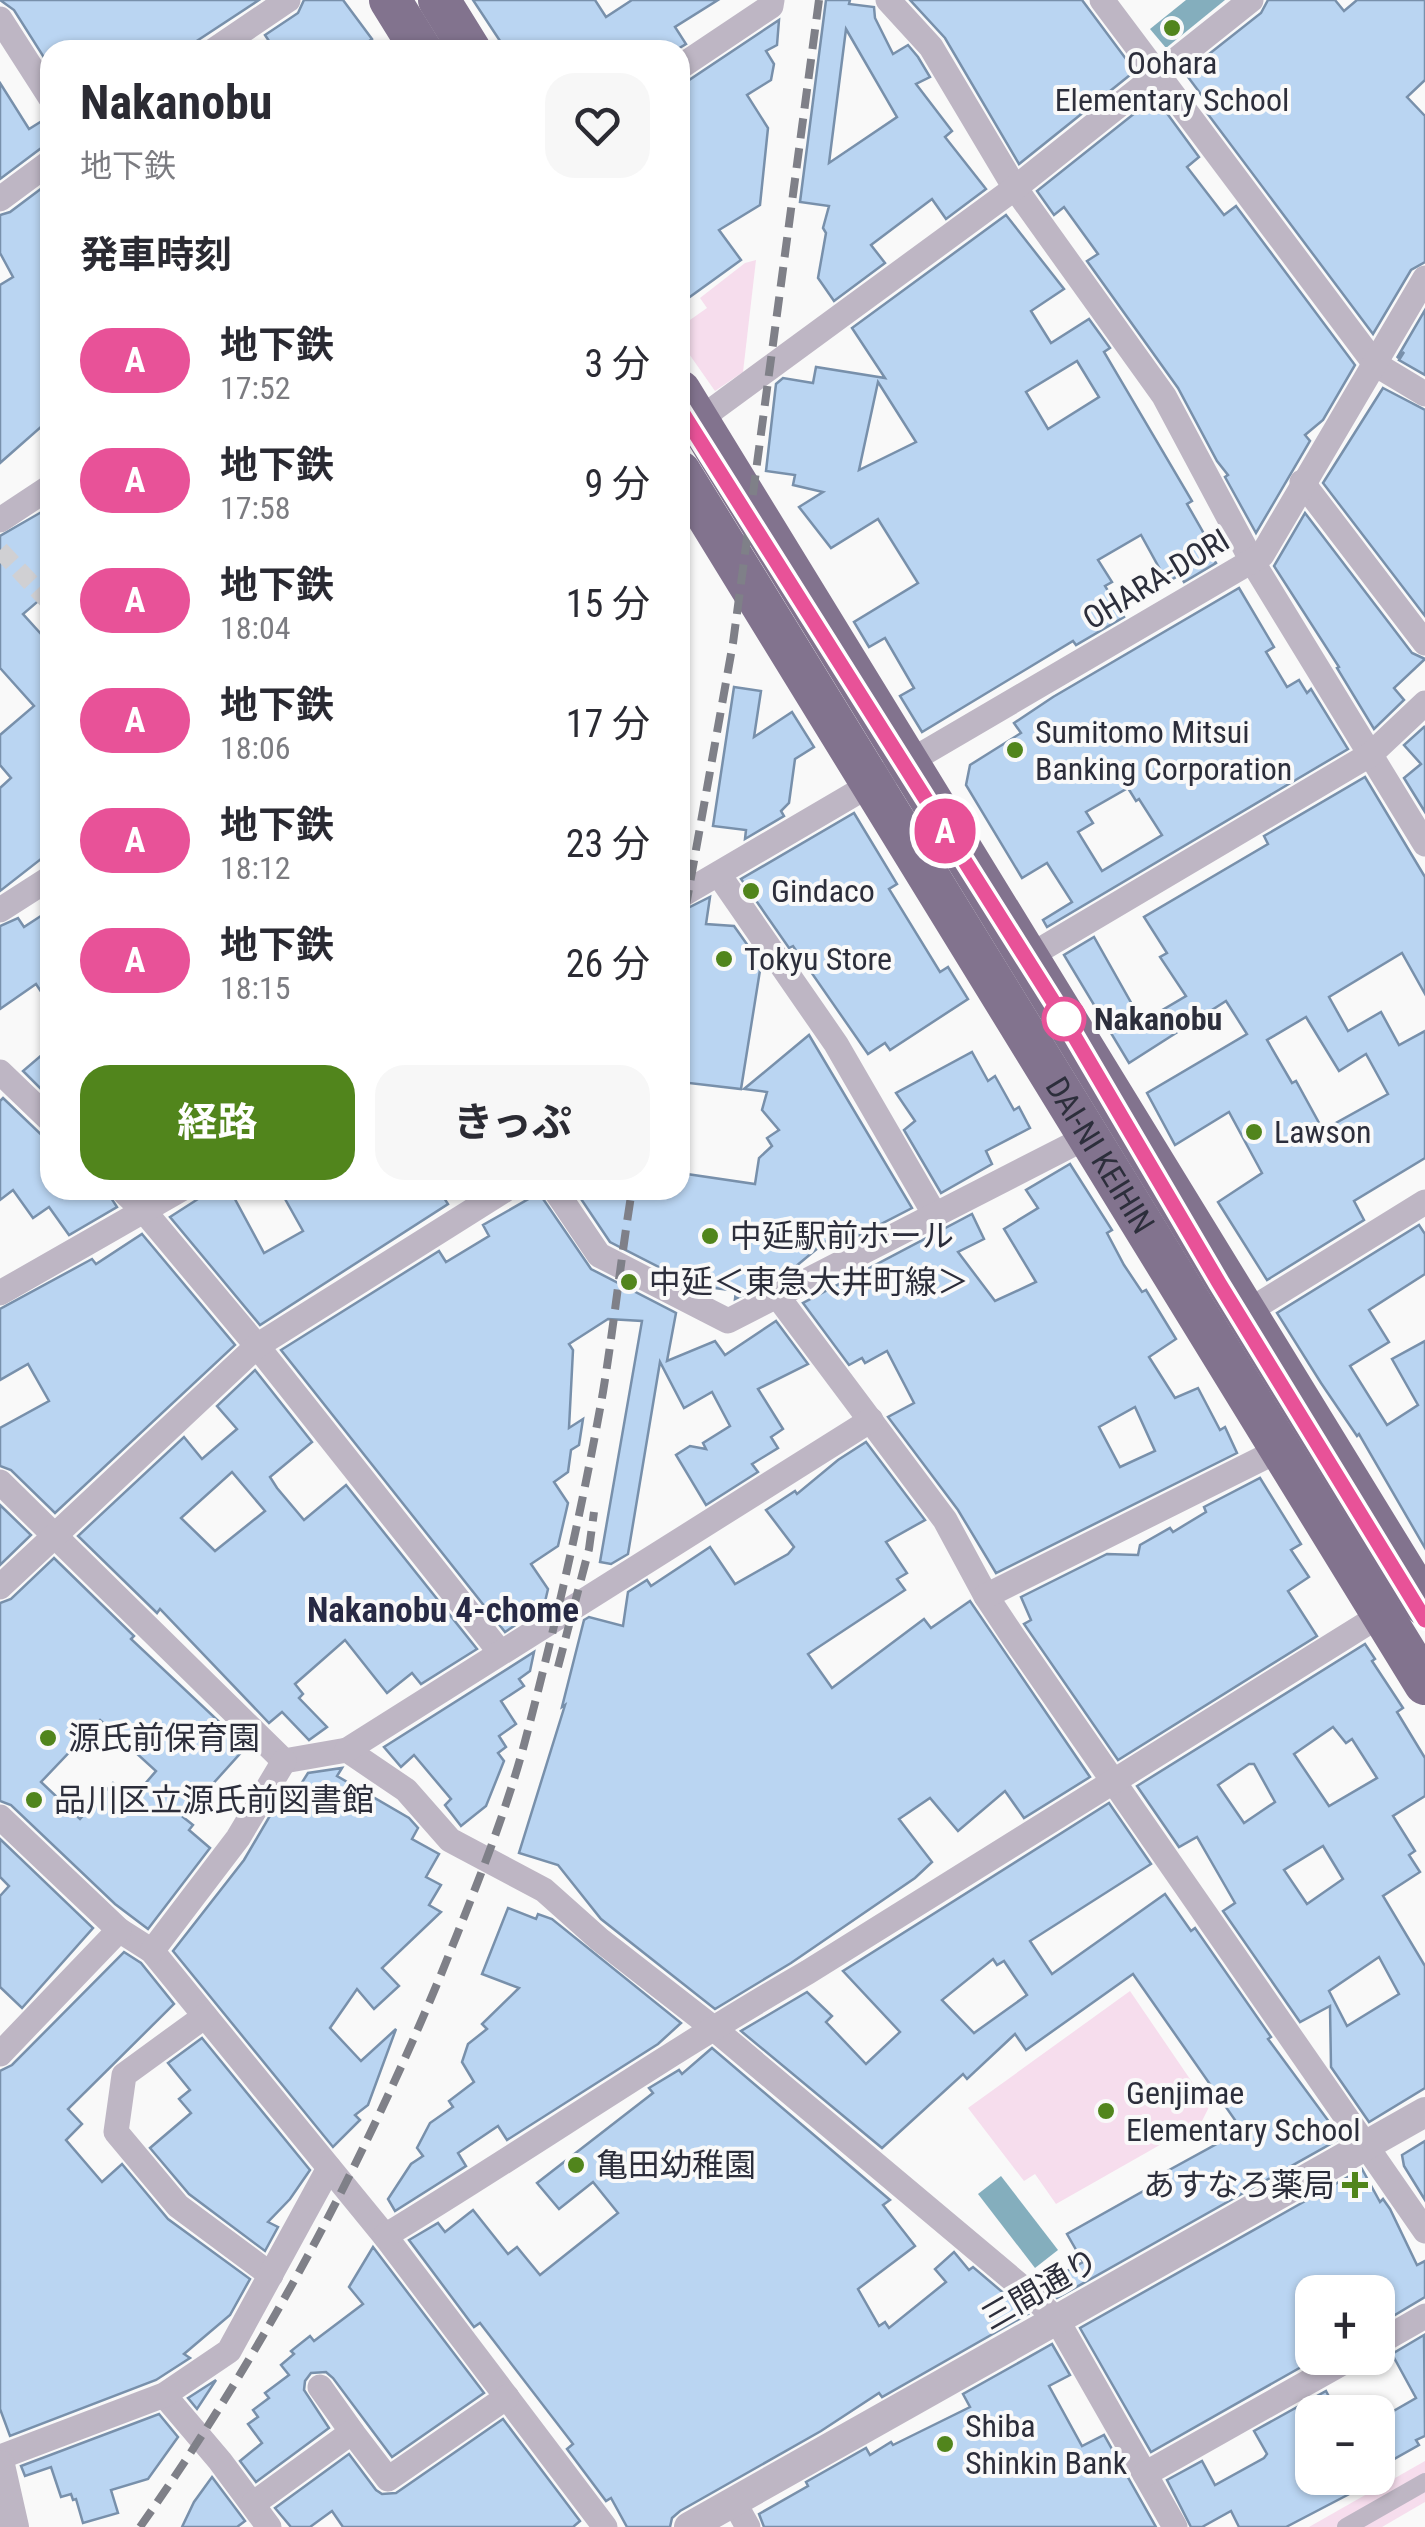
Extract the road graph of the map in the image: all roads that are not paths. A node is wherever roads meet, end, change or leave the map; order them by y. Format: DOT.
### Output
graph roads {
  1 [pos="288,0"];
  2 [pos="390,0"];
  3 [pos="439,0"];
  4 [pos="772,0"];
  5 [pos="888,0"];
  6 [pos="1102,0"];
  7 [pos="1252,0"];
  8 [pos="0,19"];
  9 [pos="229,40"];
  10 [pos="415,40"];
  11 [pos="464,40"];
  12 [pos="690,60"];
  13 [pos="1159,75"];
  14 [pos="40,81"];
  15 [pos="40,169"];
  16 [pos="1014,188"];
  17 [pos="0,198"];
  18 [pos="1425,278"];
  19 [pos="1376,364"];
  20 [pos="1425,394"];
  21 [pos="690,407"];
  22 [pos="1302,482"];
  23 [pos="690,488"];
  24 [pos="40,494"];
  25 [pos="0,520"];
  26 [pos="1252,561"];
  27 [pos="1425,643"];
  28 [pos="1425,704"];
  29 [pos="1371,754"];
  30 [pos="910,762"];
  31 [pos="871,784"];
  32 [pos="1425,844"];
  33 [pos="719,875"];
  34 [pos="40,884"];
  35 [pos="690,891"];
  36 [pos="0,910"];
  37 [pos="1028,957"];
  38 [pos="0,1072"];
  39 [pos="40,1110"];
  40 [pos="1089,1136"];
  41 [pos="132,1200"];
  42 [pos="163,1200"];
  43 [pos="489,1200"];
  44 [pos="563,1200"];
  45 [pos="1425,1202"];
  46 [pos="144,1211"];
  47 [pos="934,1215"];
  48 [pos="0,1294"];
  49 [pos="778,1297"];
  50 [pos="1247,1312"];
  51 [pos="256,1346"];
  52 [pos="871,1420"];
  53 [pos="1281,1449"];
  54 [pos="0,1482"];
  55 [pos="55,1536"];
  56 [pos="0,1588"];
  57 [pos="986,1596"];
  58 [pos="1412,1598"];
  59 [pos="500,1652"];
  60 [pos="1425,1684"];
  61 [pos="347,1750"];
  62 [pos="284,1762"];
  63 [pos="1114,1782"];
  64 [pos="0,1816"];
  65 [pos="120,1930"];
  66 [pos="152,1951"];
  67 [pos="205,2016"];
  68 [pos="712,2028"];
  69 [pos="0,2054"];
  70 [pos="1425,2112"];
  71 [pos="1364,2145"];
  72 [pos="328,2168"];
  73 [pos="1425,2231"];
  74 [pos="385,2236"];
  75 [pos="271,2275"];
  76 [pos="1425,2316"];
  77 [pos="1058,2320"];
  78 [pos="1395,2333"];
  79 [pos="1321,2375"];
  80 [pos="320,2386"];
  81 [pos="164,2395"];
  82 [pos="507,2396"];
  83 [pos="352,2432"];
  84 [pos="0,2456"];
  85 [pos="0,2465"];
  86 [pos="1145,2474"];
  87 [pos="1425,2482"];
  88 [pos="254,2504"];
  89 [pos="741,2515"];
  90 [pos="14,2527"];
  91 [pos="270,2527"];
  92 [pos="605,2527"];
  93 [pos="688,2527"];
  94 [pos="1175,2527"];
  95 [pos="1346,2527"];
  1 -- 9 [label="street"];
  2 -- 10 [label="highway"];
  3 -- 11 [label="highway"];
  4 -- 12 [label="street"];
  5 -- 16 [label="street"];
  6 -- 13 [label="street"];
  7 -- 13 [label="street"];
  8 -- 14 [label="street"];
  13 -- 16 [label="street"];
  13 -- 19 [label="street"];
  15 -- 17 [label="street"];
  16 -- 21 [label="street"];
  16 -- 26 [label="street"];
  18 -- 19 [label="street, OHARA-DORI"];
  19 -- 20 [label="street"];
  19 -- 22 [label="street, OHARA-DORI"];
  21 -- 30 [label="highway, DAI-NI KEIHIN"];
  22 -- 26 [label="street, OHARA-DORI"];
  22 -- 27 [label="street"];
  23 -- 31 [label="highway, DAI-NI KEIHIN"];
  24 -- 25 [label="street"];
  26 -- 29 [label="street"];
  26 -- 30 [label="street, OHARA-DORI"];
  28 -- 29 [label="street"];
  29 -- 32 [label="street"];
  29 -- 37 [label="street"];
  30 -- 31 [label="street, OHARA-DORI"];
  30 -- 37 [label="highway, DAI-NI KEIHIN"];
  31 -- 33 [label="street, OHARA-DORI"];
  31 -- 40 [label="highway, DAI-NI KEIHIN"];
  33 -- 35 [label="street, OHARA-DORI"];
  33 -- 47 [label="street"];
  34 -- 36 [label="street"];
  37 -- 50 [label="highway, DAI-NI KEIHIN"];
  38 -- 39 [label="street"];
  40 -- 47 [label="street"];
  40 -- 53 [label="highway, DAI-NI KEIHIN"];
  41 -- 46 [label="street"];
  42 -- 46 [label="street"];
  43 -- 51 [label="street"];
  44 -- 49 [label="street"];
  45 -- 50 [label="street"];
  46 -- 48 [label="street"];
  46 -- 51 [label="street"];
  47 -- 49 [label="street"];
  49 -- 52 [label="street"];
  50 -- 58 [label="highway, DAI-NI KEIHIN"];
  51 -- 55 [label="street"];
  51 -- 59 [label="street"];
  52 -- 57 [label="street"];
  52 -- 59 [label="street"];
  53 -- 57 [label="street"];
  53 -- 58 [label="highway, DAI-NI KEIHIN"];
  54 -- 55 [label="street"];
  55 -- 56 [label="street"];
  55 -- 62 [label="street"];
  57 -- 63 [label="street"];
  58 -- 60 [label="highway, DAI-NI KEIHIN"];
  58 -- 63 [label="street"];
  59 -- 61 [label="street"];
  61 -- 62 [label="street"];
  61 -- 68 [label="street"];
  62 -- 66 [label="street"];
  63 -- 68 [label="street"];
  63 -- 71 [label="street"];
  64 -- 65 [label="street"];
  65 -- 66 [label="street"];
  65 -- 69 [label="street"];
  66 -- 67 [label="street"];
  67 -- 72 [label="street"];
  67 -- 75 [label="street"];
  68 -- 74 [label="street"];
  68 -- 77 [label="street"];
  70 -- 71 [label="street, 三間通り"];
  71 -- 73 [label="street"];
  71 -- 77 [label="street, 三間通り"];
  72 -- 74 [label="street"];
  72 -- 75 [label="street"];
  74 -- 82 [label="street"];
  75 -- 81 [label="street"];
  76 -- 78 [label="street"];
  77 -- 86 [label="street"];
  77 -- 89 [label="street, 三間通り"];
  79 -- 86 [label="street"];
  80 -- 83 [label="street"];
  81 -- 84 [label="street"];
  81 -- 88 [label="street"];
  82 -- 83 [label="street"];
  82 -- 92 [label="street"];
  83 -- 88 [label="street"];
  85 -- 90 [label="street"];
  86 -- 94 [label="street"];
  87 -- 95 [label="street"];
  88 -- 91 [label="street"];
  89 -- 93 [label="street, 三間通り"];
}
